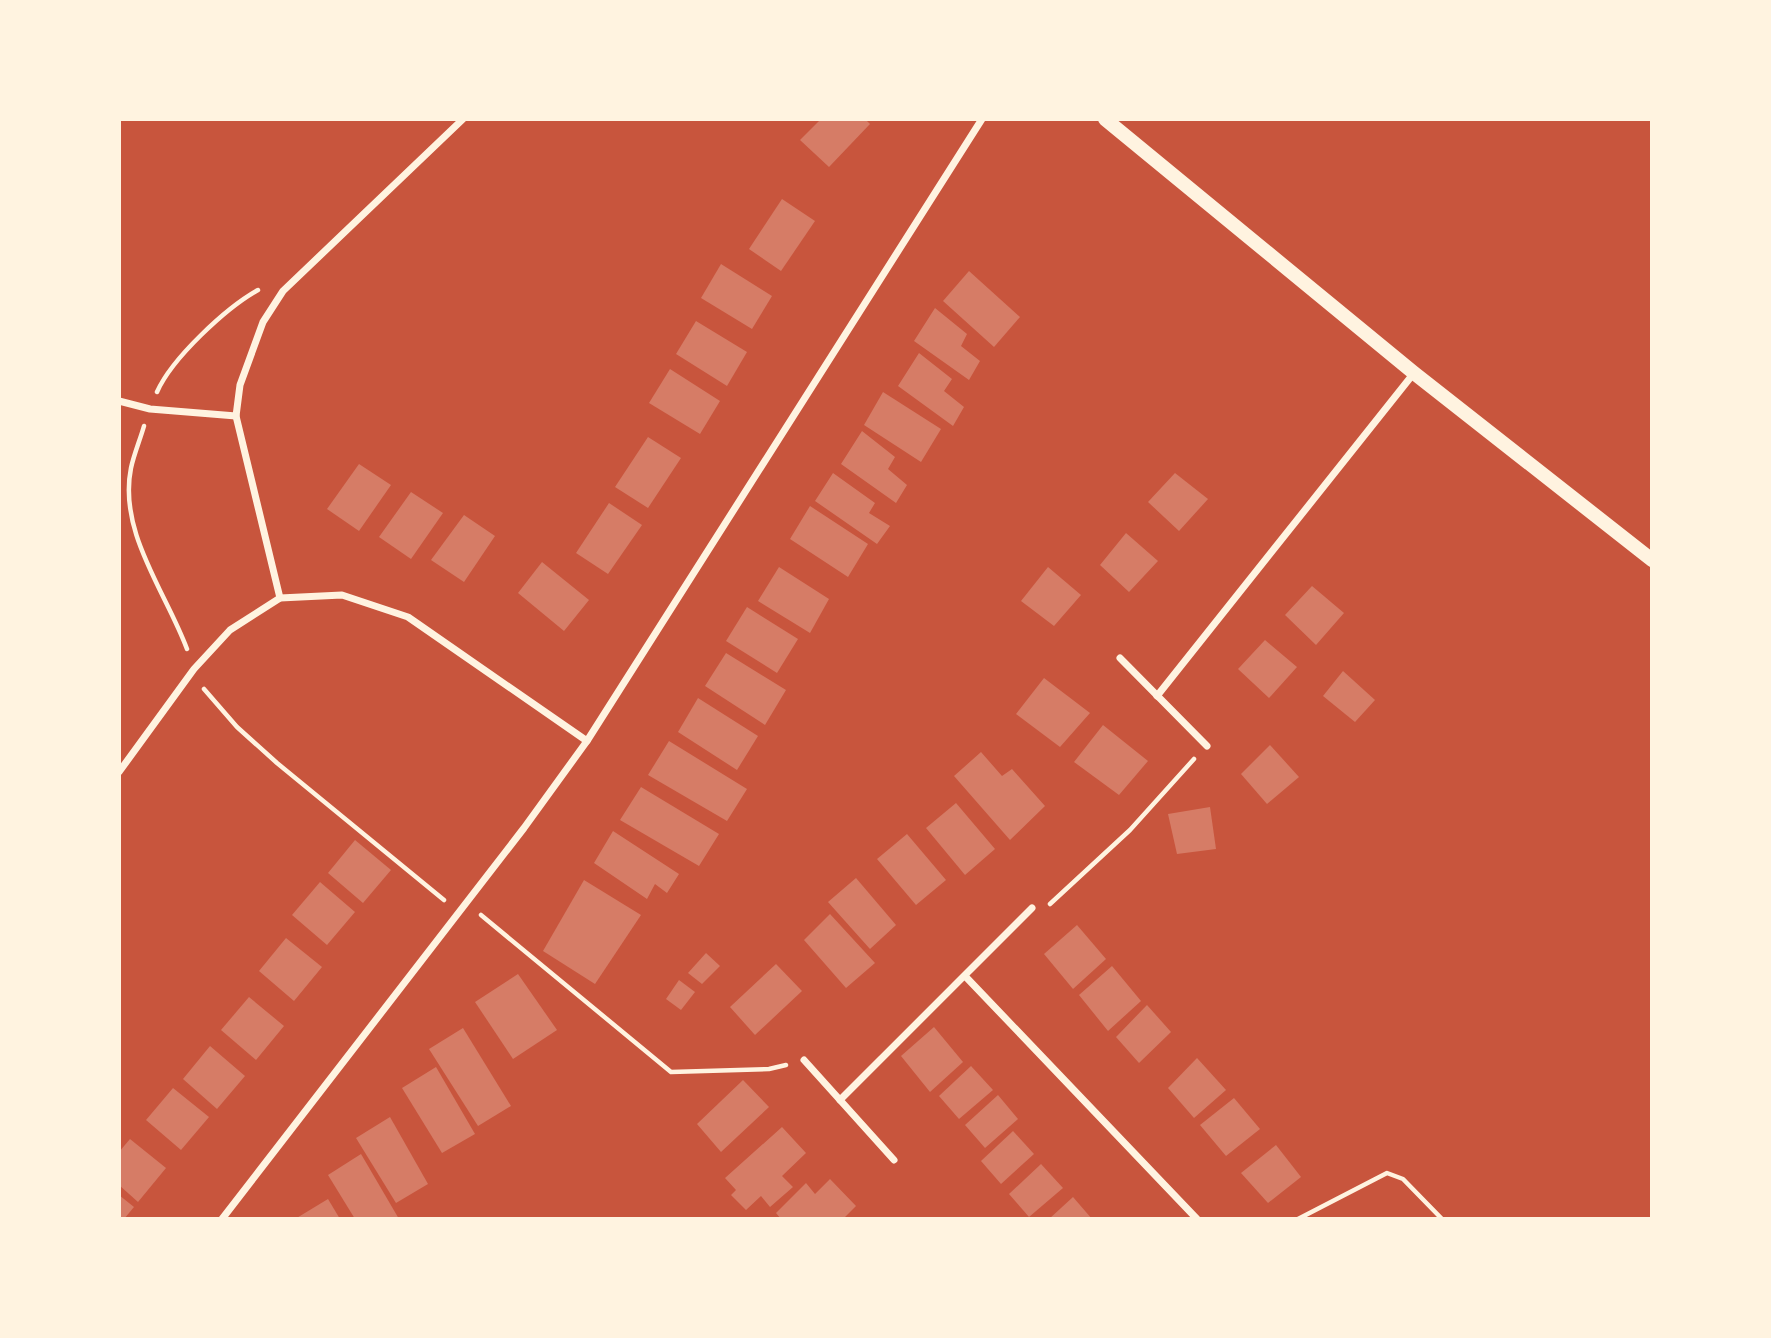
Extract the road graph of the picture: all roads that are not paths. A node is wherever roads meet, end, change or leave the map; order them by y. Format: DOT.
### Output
graph roads {
  1 [pos="463,119"];
  2 [pos="982,119"];
  3 [pos="1105,119"];
  4 [pos="1414,373"];
  5 [pos="119,401"];
  6 [pos="236,416"];
  7 [pos="1652,561"];
  8 [pos="280,598"];
  9 [pos="1120,658"];
  10 [pos="1157,696"];
  11 [pos="587,741"];
  12 [pos="1207,746"];
  13 [pos="119,772"];
  14 [pos="1032,908"];
  15 [pos="965,976"];
  16 [pos="804,1060"];
  17 [pos="840,1100"];
  18 [pos="894,1160"];
  19 [pos="222,1219"];
  20 [pos="1197,1219"];
  1 -- 6 [label="street"];
  2 -- 11 [label="street"];
  3 -- 4 [label="main road"];
  4 -- 7 [label="main road"];
  4 -- 10 [label="street"];
  5 -- 6 [label="street"];
  6 -- 8 [label="street"];
  8 -- 11 [label="street"];
  8 -- 13 [label="street"];
  9 -- 10 [label="street"];
  10 -- 12 [label="street"];
  11 -- 19 [label="street"];
  14 -- 15 [label="street"];
  15 -- 17 [label="street"];
  15 -- 20 [label="street"];
  16 -- 17 [label="street"];
  17 -- 18 [label="street"];
}
